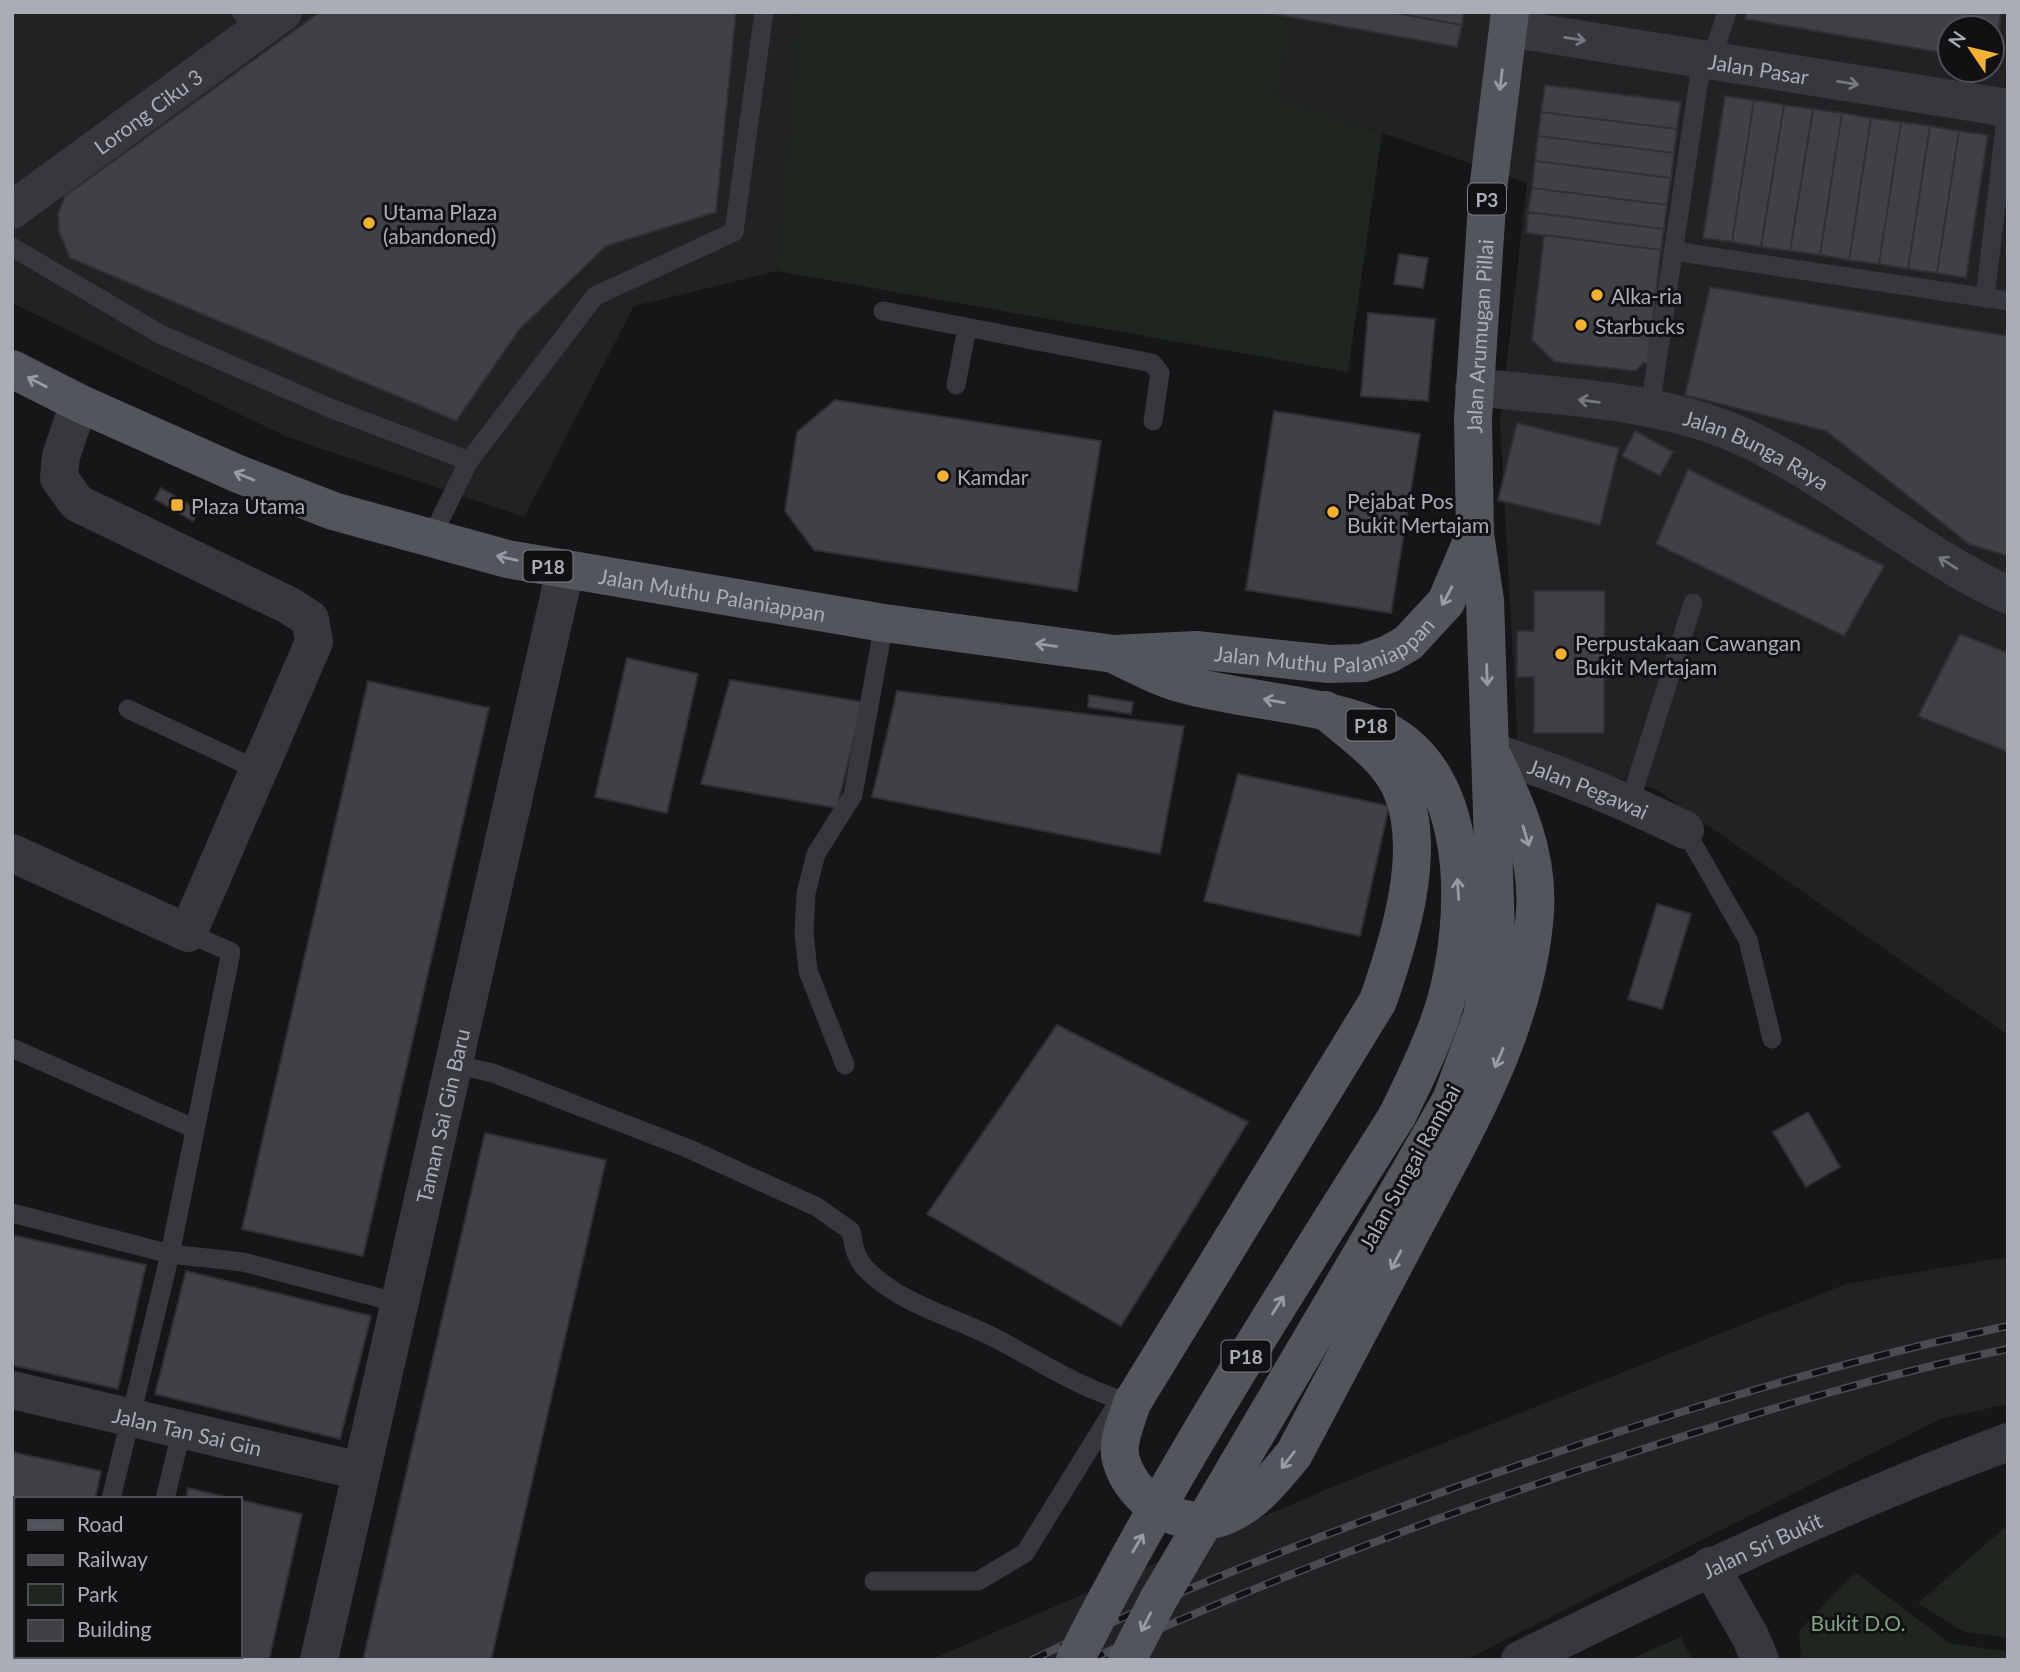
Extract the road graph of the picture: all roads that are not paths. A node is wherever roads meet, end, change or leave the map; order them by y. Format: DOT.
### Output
graph roads {
  1 [pos="764,12"];
  2 [pos="1727,12"];
  3 [pos="260,19"];
  4 [pos="1509,20"];
  5 [pos="1706,60"];
  6 [pos="2007,106"];
  7 [pos="12,210"];
  8 [pos="12,247"];
  9 [pos="1673,251"];
  10 [pos="1985,298"];
  11 [pos="2008,301"];
  12 [pos="883,311"];
  13 [pos="967,328"];
  14 [pos="12,369"];
  15 [pos="956,385"];
  16 [pos="1474,387"];
  17 [pos="79,403"];
  18 [pos="1650,408"];
  19 [pos="1153,421"];
  20 [pos="469,461"];
  21 [pos="1475,534"];
  22 [pos="431,538"];
  23 [pos="565,570"];
  24 [pos="2008,595"];
  25 [pos="1693,603"];
  26 [pos="884,623"];
  27 [pos="1114,654"];
  28 [pos="128,709"];
  29 [pos="1325,710"];
  30 [pos="1490,751"];
  31 [pos="258,770"];
  32 [pos="1630,802"];
  33 [pos="1685,830"];
  34 [pos="12,853"];
  35 [pos="188,933"];
  36 [pos="1456,957"];
  37 [pos="1772,1039"];
  38 [pos="12,1048"];
  39 [pos="453,1064"];
  40 [pos="845,1065"];
  41 [pos="193,1128"];
  42 [pos="12,1213"];
  43 [pos="170,1254"];
  44 [pos="399,1303"];
  45 [pos="12,1390"];
  46 [pos="1126,1401"];
  47 [pos="129,1417"];
  48 [pos="181,1429"];
  49 [pos="2008,1442"];
  50 [pos="361,1471"];
  51 [pos="111,1497"];
  52 [pos="166,1497"];
  53 [pos="1710,1566"];
  54 [pos="874,1581"];
  55 [pos="318,1660"];
  56 [pos="1074,1660"];
  57 [pos="1126,1660"];
  58 [pos="1520,1660"];
  59 [pos="1760,1660"];
  1 -- 20 [label="lane"];
  2 -- 5 [label="lane"];
  3 -- 7 [label="street, Lorong Ciku 3"];
  4 -- 5 [label="street, Jalan Pasar, one-way"];
  4 -- 16 [label="main road, Jalan Arumugan Pillai / P3, one-way"];
  5 -- 6 [label="street, Jalan Pasar, one-way"];
  5 -- 9 [label="lane"];
  6 -- 10 [label="lane"];
  8 -- 20 [label="lane"];
  9 -- 10 [label="lane"];
  9 -- 18 [label="lane"];
  10 -- 11 [label="lane"];
  12 -- 13 [label="lane"];
  13 -- 15 [label="lane"];
  13 -- 19 [label="lane"];
  17 -- 14 [label="main road, Jalan Muthu Palaniappan / P18, one-way"];
  18 -- 16 [label="street, Jalan Bunga Raya, one-way"];
  16 -- 21 [label="main road, Jalan Arumugan Pillai / P3"];
  22 -- 17 [label="main road, Jalan Muthu Palaniappan / P18, one-way"];
  17 -- 31 [label="street"];
  24 -- 18 [label="street, Jalan Bunga Raya, one-way"];
  20 -- 22 [label="lane"];
  21 -- 27 [label="main road, Jalan Muthu Palaniappan / P18, one-way"];
  21 -- 30 [label="main road, Jalan Sungai Rambai / P18, one-way"];
  23 -- 22 [label="main road, Jalan Muthu Palaniappan / P18, one-way"];
  23 -- 26 [label="main road, Jalan Muthu Palaniappan / P18"];
  23 -- 39 [label="street, Taman Sai Gin Baru"];
  25 -- 32 [label="lane"];
  27 -- 26 [label="main road, Jalan Muthu Palaniappan / P18, one-way"];
  26 -- 40 [label="lane"];
  29 -- 27 [label="main road, Jalan Muthu Palaniappan / P18, one-way"];
  28 -- 31 [label="lane"];
  36 -- 29 [label="main road, Jalan Muthu Palaniappan / P18, one-way"];
  29 -- 46 [label="main road"];
  30 -- 32 [label="street, Jalan Pegawai"];
  30 -- 46 [label="main road, one-way"];
  30 -- 57 [label="main road, Jalan Sungai Rambai / P18, one-way, bridge"];
  31 -- 35 [label="street"];
  32 -- 33 [label="street, Jalan Pegawai"];
  33 -- 37 [label="lane"];
  34 -- 35 [label="street"];
  35 -- 41 [label="lane"];
  56 -- 36 [label="main road, Jalan Sungai Rambai / P18, one-way, bridge"];
  38 -- 41 [label="lane"];
  39 -- 44 [label="street, Taman Sai Gin Baru"];
  39 -- 46 [label="lane"];
  41 -- 43 [label="lane"];
  42 -- 43 [label="lane"];
  43 -- 44 [label="lane"];
  43 -- 47 [label="lane"];
  44 -- 50 [label="street, Taman Sai Gin Baru"];
  45 -- 47 [label="street, Jalan Tan Sai Gin"];
  46 -- 54 [label="lane"];
  47 -- 48 [label="street, Jalan Tan Sai Gin"];
  47 -- 51 [label="lane"];
  48 -- 50 [label="street, Jalan Tan Sai Gin"];
  48 -- 52 [label="lane"];
  49 -- 53 [label="street, Jalan Sri Bukit"];
  50 -- 55 [label="street, Taman Sai Gin Baru"];
  53 -- 58 [label="street, Jalan Sri Bukit"];
  53 -- 59 [label="street"];
}
